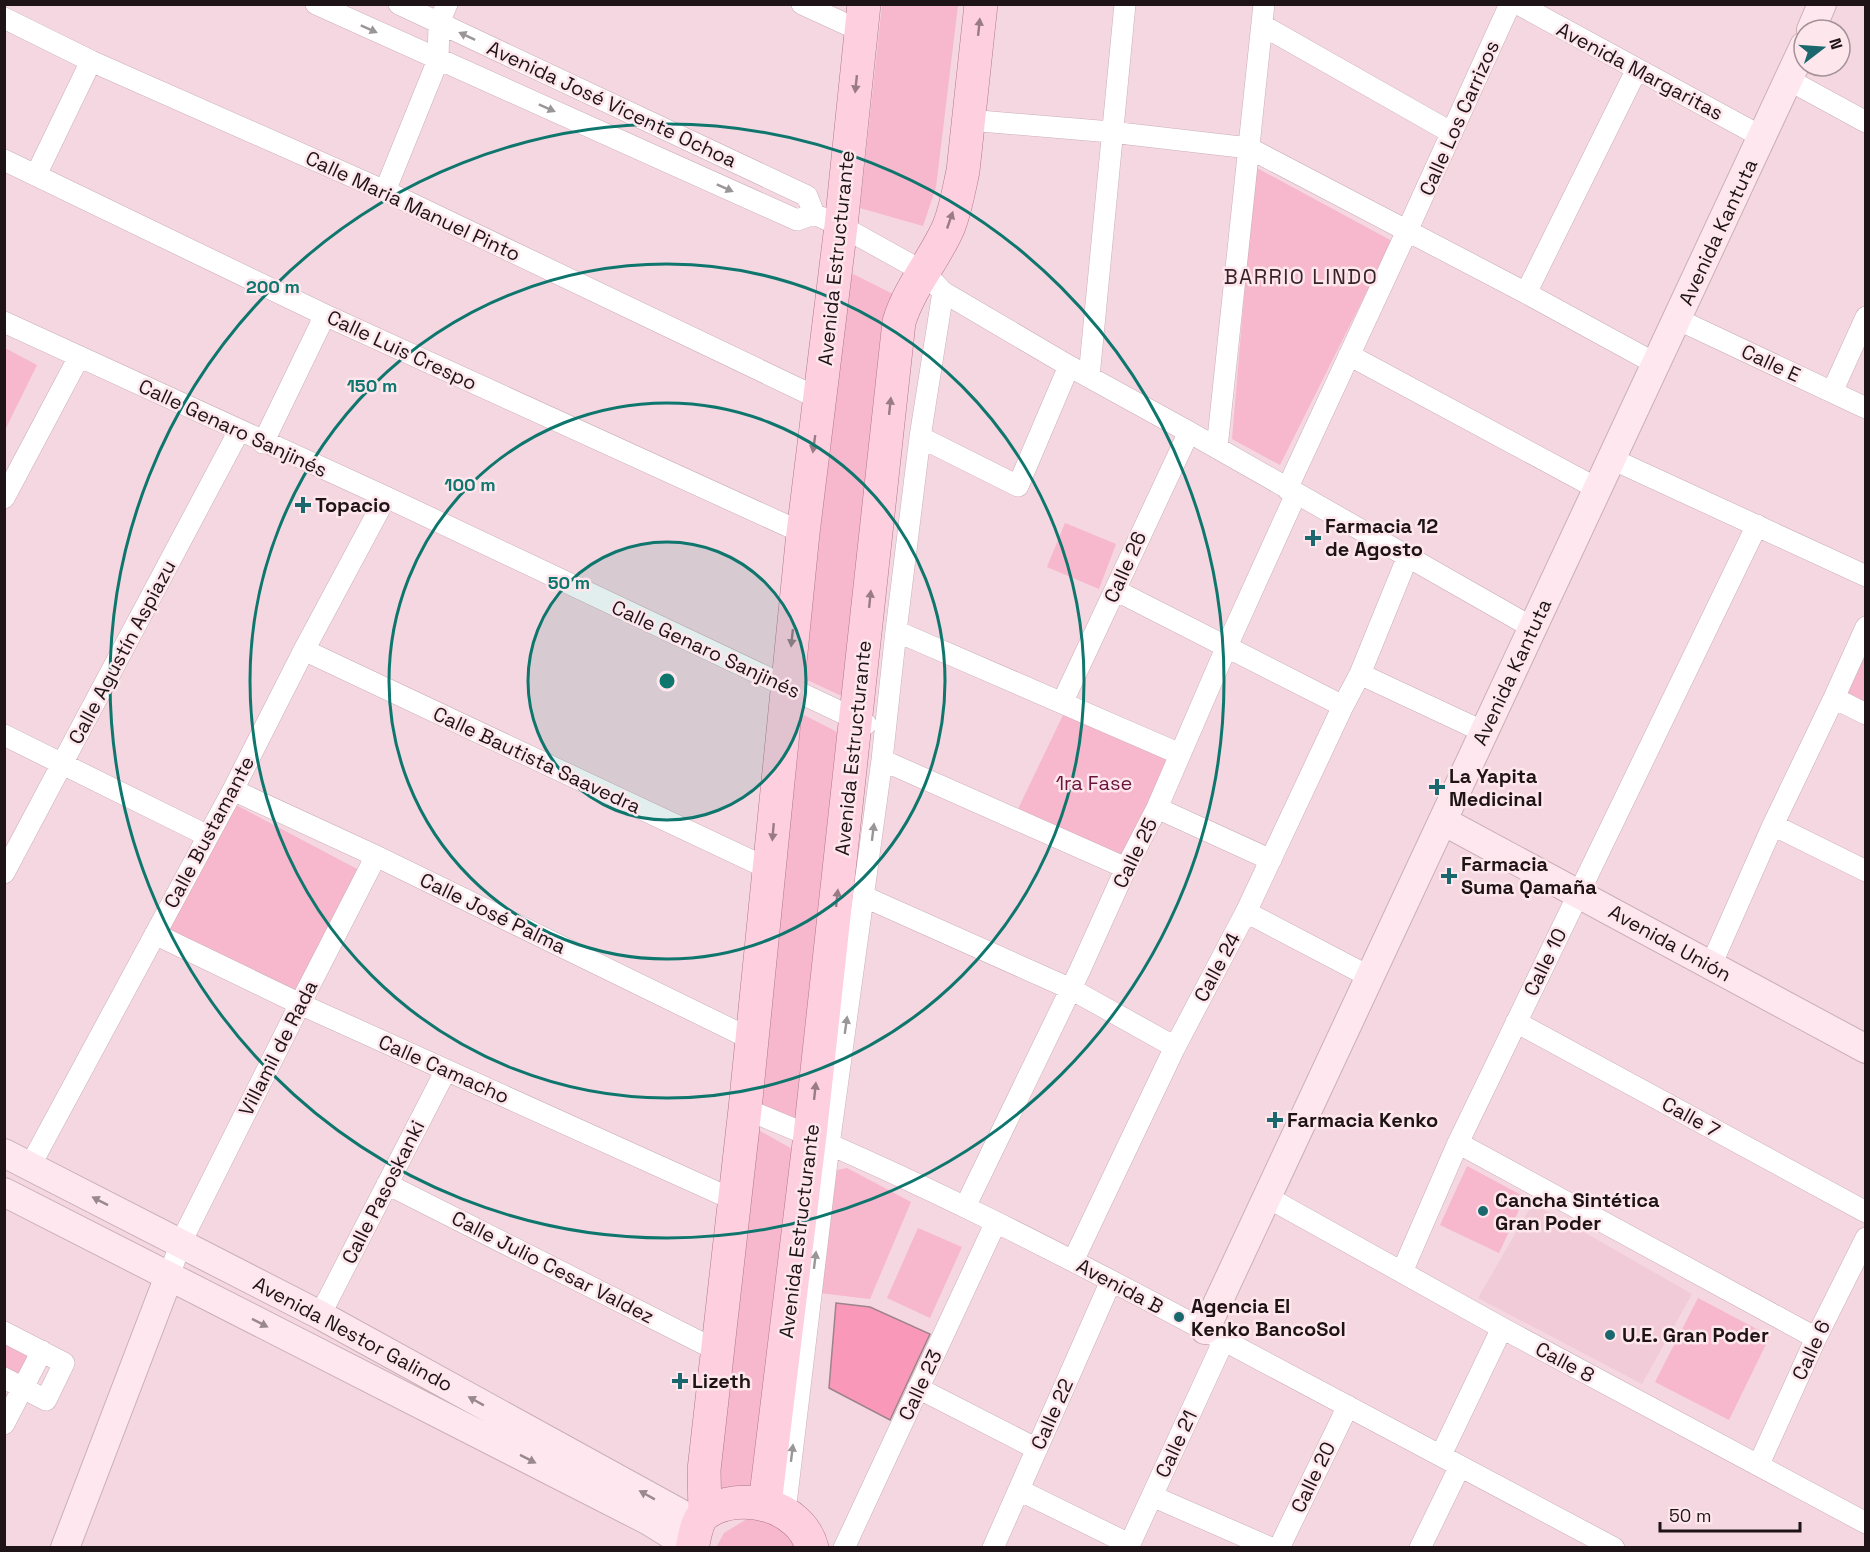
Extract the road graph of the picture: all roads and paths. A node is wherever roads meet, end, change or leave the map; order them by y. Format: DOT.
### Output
graph roads {
  1 [pos="316,4"];
  2 [pos="399,4"];
  3 [pos="802,4"];
  4 [pos="981,4"];
  5 [pos="1125,4"];
  6 [pos="1510,4"];
  7 [pos="1518,4"];
  8 [pos="443,14"];
  9 [pos="1263,15"];
  10 [pos="4,18"];
  11 [pos="862,18"];
  12 [pos="438,60"];
  13 [pos="91,61"];
  14 [pos="1637,69"];
  15 [pos="1792,73"];
  16 [pos="1789,80"];
  17 [pos="968,120"];
  18 [pos="1866,122"];
  19 [pos="1111,132"];
  20 [pos="1452,133"];
  21 [pos="1762,137"];
  22 [pos="1249,148"];
  23 [pos="4,160"];
  24 [pos="36,175"];
  25 [pos="384,191"];
  26 [pos="828,220"];
  27 [pos="1407,231"];
  28 [pos="933,282"];
  29 [pos="1526,293"];
  30 [pos="326,315"];
  31 [pos="1866,317"];
  32 [pos="1677,319"];
  33 [pos="4,322"];
  34 [pos="1348,355"];
  35 [pos="79,357"];
  36 [pos="1656,364"];
  37 [pos="1069,366"];
  38 [pos="1089,377"];
  39 [pos="1832,392"];
  40 [pos="820,399"];
  41 [pos="1866,408"];
  42 [pos="239,431"];
  43 [pos="1189,432"];
  44 [pos="920,437"];
  45 [pos="263,443"];
  46 [pos="1217,448"];
  47 [pos="1612,459"];
  48 [pos="1598,489"];
  49 [pos="1291,491"];
  50 [pos="386,497"];
  51 [pos="4,498"];
  52 [pos="1757,525"];
  53 [pos="803,534"];
  54 [pos="1408,556"];
  55 [pos="1866,576"];
  56 [pos="1115,590"];
  57 [pos="1866,627"];
  58 [pos="1533,628"];
  59 [pos="896,631"];
  60 [pos="1227,646"];
  61 [pos="304,650"];
  62 [pos="1360,674"];
  63 [pos="787,688"];
  64 [pos="1834,699"];
  65 [pos="1062,703"];
  66 [pos="1343,706"];
  67 [pos="1866,714"];
  68 [pos="871,726"];
  69 [pos="1484,732"];
  70 [pos="4,735"];
  71 [pos="1180,754"];
  72 [pos="882,760"];
  73 [pos="63,764"];
  74 [pos="233,790"];
  75 [pos="1157,808"];
  76 [pos="1443,820"];
  77 [pos="1773,825"];
  78 [pos="208,836"];
  79 [pos="376,856"];
  80 [pos="1271,860"];
  81 [pos="1126,868"];
  82 [pos="769,869"];
  83 [pos="1866,871"];
  84 [pos="4,873"];
  85 [pos="1578,892"];
  86 [pos="865,897"];
  87 [pos="1246,912"];
  88 [pos="155,934"];
  89 [pos="1712,965"];
  90 [pos="1370,977"];
  91 [pos="1071,989"];
  92 [pos="300,1004"];
  93 [pos="1516,1022"];
  94 [pos="751,1039"];
  95 [pos="1175,1047"];
  96 [pos="1866,1049"];
  97 [pos="446,1070"];
  98 [pos="745,1109"];
  99 [pos="820,1140"];
  100 [pos="1458,1143"];
  101 [pos="4,1153"];
  102 [pos="30,1166"];
  103 [pos="387,1184"];
  104 [pos="4,1192"];
  105 [pos="1267,1197"];
  106 [pos="735,1200"];
  107 [pos="965,1207"];
  108 [pos="1866,1212"];
  109 [pos="996,1222"];
  110 [pos="1866,1238"];
  111 [pos="181,1242"];
  112 [pos="1073,1261"];
  113 [pos="1402,1272"];
  114 [pos="169,1276"];
  115 [pos="1111,1281"];
  116 [pos="320,1315"];
  117 [pos="1502,1328"];
  118 [pos="4,1332"];
  119 [pos="1214,1335"];
  120 [pos="1816,1338"];
  121 [pos="718,1351"];
  122 [pos="4,1378"];
  123 [pos="24,1388"];
  124 [pos="918,1388"];
  125 [pos="1348,1406"];
  126 [pos="4,1424"];
  127 [pos="1037,1449"];
  128 [pos="1441,1455"];
  129 [pos="1759,1464"];
  130 [pos="1460,1466"];
  131 [pos="1019,1490"];
  132 [pos="1152,1496"];
  133 [pos="775,1508"];
  134 [pos="1866,1522"];
  135 [pos="695,1533"];
  136 [pos="1579,1539"];
  137 [pos="1129,1546"];
  138 [pos="65,1548"];
  139 [pos="812,1548"];
  140 [pos="844,1548"];
  141 [pos="993,1548"];
  142 [pos="1271,1548"];
  143 [pos="1279,1548"];
  144 [pos="1420,1548"];
  145 [pos="1614,1548"];
  1 -- 12 [label="street, one-way"];
  2 -- 8 [label="street, Avenida José Vicente Ochoa"];
  3 -- 11 [label="street"];
  17 -- 4 [label="main road, Avenida Estructurante, one-way"];
  5 -- 19 [label="street"];
  6 -- 20 [label="street, Calle Los Carrizos"];
  7 -- 14 [label="street, Avenida Margaritas"];
  8 -- 12 [label="street"];
  26 -- 8 [label="street, Avenida José Vicente Ochoa, one-way"];
  9 -- 20 [label="street"];
  9 -- 22 [label="street"];
  10 -- 13 [label="street, Calle Maria Manuel Pinto"];
  11 -- 26 [label="main road, Avenida Estructurante, one-way"];
  12 -- 25 [label="street"];
  12 -- 26 [label="street, one-way"];
  13 -- 24 [label="street"];
  13 -- 25 [label="street, Calle Maria Manuel Pinto"];
  14 -- 21 [label="street, Avenida Margaritas"];
  14 -- 29 [label="street"];
  15 -- 16 [label="street, Avenida Kantuta"];
  16 -- 18 [label="street"];
  16 -- 21 [label="street, Avenida Kantuta"];
  17 -- 19 [label="street"];
  28 -- 17 [label="main road, Avenida Estructurante, one-way"];
  19 -- 22 [label="street"];
  19 -- 38 [label="street"];
  20 -- 27 [label="street, Calle Los Carrizos"];
  21 -- 32 [label="street, Avenida Kantuta"];
  22 -- 27 [label="street"];
  22 -- 46 [label="street"];
  23 -- 24 [label="street, Calle Luis Crespo"];
  24 -- 30 [label="street, Calle Luis Crespo"];
  25 -- 40 [label="street, Calle Maria Manuel Pinto"];
  26 -- 28 [label="street"];
  26 -- 40 [label="main road, Avenida Estructurante"];
  27 -- 29 [label="street"];
  27 -- 34 [label="street, Calle Los Carrizos"];
  28 -- 37 [label="street"];
  28 -- 44 [label="street, Avenida Estructurante"];
  68 -- 28 [label="main road, Avenida Estructurante, one-way"];
  29 -- 36 [label="street"];
  30 -- 45 [label="street"];
  30 -- 53 [label="street, Calle Luis Crespo"];
  31 -- 39 [label="street"];
  32 -- 36 [label="street, Avenida Kantuta"];
  32 -- 39 [label="street, Calle E"];
  33 -- 35 [label="street, Calle Genaro Sanjinés"];
  34 -- 48 [label="street"];
  34 -- 49 [label="street, Calle 25"];
  35 -- 42 [label="street, Calle Genaro Sanjinés"];
  35 -- 51 [label="street"];
  36 -- 47 [label="street, Avenida Kantuta"];
  37 -- 38 [label="street"];
  37 -- 44 [label="street"];
  38 -- 43 [label="street"];
  39 -- 41 [label="street, Calle E"];
  40 -- 53 [label="main road, Avenida Estructurante, one-way"];
  42 -- 45 [label="street, Calle Genaro Sanjinés"];
  42 -- 73 [label="street, Calle Agustín Aspiazu"];
  43 -- 46 [label="street"];
  43 -- 56 [label="street, Calle 26"];
  44 -- 59 [label="street, Avenida Estructurante"];
  45 -- 50 [label="street, Calle Genaro Sanjinés"];
  46 -- 49 [label="street"];
  47 -- 48 [label="street, Avenida Kantuta"];
  47 -- 52 [label="street"];
  48 -- 58 [label="street, Avenida Kantuta"];
  49 -- 54 [label="street"];
  49 -- 60 [label="street, Calle 25"];
  50 -- 61 [label="street, Calle Bustamante"];
  50 -- 63 [label="street, Calle Genaro Sanjinés"];
  52 -- 55 [label="street"];
  52 -- 85 [label="street, Calle 10"];
  53 -- 63 [label="main road, Avenida Estructurante, one-way"];
  54 -- 58 [label="street"];
  54 -- 62 [label="street, Calle 24"];
  56 -- 60 [label="street"];
  56 -- 65 [label="street, Calle 26"];
  57 -- 64 [label="street"];
  58 -- 69 [label="street, Avenida Kantuta"];
  59 -- 65 [label="street"];
  59 -- 68 [label="street, Avenida Estructurante"];
  60 -- 66 [label="street"];
  60 -- 71 [label="street, Calle 25"];
  61 -- 74 [label="street, Calle Bustamante"];
  61 -- 82 [label="street, Calle Bautista Saavedra"];
  62 -- 66 [label="street, Calle 24"];
  62 -- 69 [label="street"];
  63 -- 68 [label="street, Calle Genaro Sanjinés"];
  63 -- 82 [label="main road, Avenida Estructurante, one-way"];
  64 -- 67 [label="street"];
  64 -- 77 [label="street"];
  65 -- 71 [label="street"];
  66 -- 80 [label="street, Calle 24"];
  68 -- 72 [label="street, Avenida Estructurante"];
  99 -- 68 [label="main road, Avenida Estructurante, one-way"];
  69 -- 76 [label="street, Avenida Kantuta"];
  70 -- 73 [label="street"];
  71 -- 75 [label="street, Calle 25"];
  72 -- 81 [label="street"];
  86 -- 72 [label="street, Avenida Estructurante, one-way"];
  73 -- 78 [label="street"];
  73 -- 84 [label="street, Calle Agustín Aspiazu"];
  74 -- 78 [label="street, Calle Bustamante"];
  74 -- 79 [label="street, Calle José Palma"];
  75 -- 80 [label="street"];
  75 -- 81 [label="street, Calle 25"];
  76 -- 85 [label="street, Avenida Unión"];
  76 -- 90 [label="street, Avenida Kantuta"];
  77 -- 83 [label="street"];
  77 -- 89 [label="street"];
  78 -- 88 [label="street, Calle Bustamante"];
  79 -- 92 [label="street, Villamil de Rada"];
  79 -- 94 [label="street, Calle José Palma"];
  80 -- 87 [label="street, Calle 24"];
  81 -- 91 [label="street, Calle 25"];
  82 -- 94 [label="main road, Avenida Estructurante"];
  85 -- 89 [label="street, Avenida Unión"];
  85 -- 93 [label="street, Calle 10"];
  86 -- 91 [label="street"];
  99 -- 86 [label="street, Avenida Estructurante, one-way"];
  87 -- 90 [label="street"];
  87 -- 95 [label="street, Calle 24"];
  88 -- 92 [label="street, Calle Camacho"];
  88 -- 102 [label="street, Calle Bustamante"];
  89 -- 96 [label="street, Avenida Unión"];
  90 -- 105 [label="street, Avenida Kantuta"];
  91 -- 95 [label="street"];
  91 -- 107 [label="street, Calle 25"];
  92 -- 97 [label="street, Calle Camacho"];
  92 -- 111 [label="street, Villamil de Rada"];
  93 -- 100 [label="street, Calle 10"];
  93 -- 108 [label="street, Calle 7"];
  94 -- 98 [label="main road, Avenida Estructurante"];
  95 -- 112 [label="street, Calle 24"];
  97 -- 103 [label="street, Calle Pasoskanki"];
  97 -- 106 [label="street, Calle Camacho"];
  98 -- 99 [label="street, Avenida B"];
  98 -- 106 [label="main road, Avenida Estructurante"];
  99 -- 107 [label="street, Avenida B"];
  133 -- 99 [label="main road, Avenida Estructurante, one-way"];
  100 -- 113 [label="street, Calle 10"];
  100 -- 120 [label="street"];
  101 -- 102 [label="street, Avenida Nestor Galindo"];
  111 -- 102 [label="street, Avenida Nestor Galindo, one-way"];
  103 -- 116 [label="street, Calle Pasoskanki"];
  103 -- 121 [label="street, Calle Julio Cesar Valdez"];
  104 -- 114 [label="street, Avenida Nestor Galindo"];
  105 -- 113 [label="street, Calle 8"];
  105 -- 119 [label="street, Avenida Kantuta"];
  106 -- 121 [label="main road, Avenida Estructurante"];
  107 -- 109 [label="street, Avenida B"];
  109 -- 112 [label="street, Avenida B"];
  109 -- 124 [label="street, Calle 23"];
  110 -- 120 [label="street, Calle 6"];
  111 -- 114 [label="street, Villamil de Rada"];
  111 -- 116 [label="street, Avenida Nestor Galindo"];
  112 -- 115 [label="street, Avenida B"];
  113 -- 117 [label="street, Calle 8"];
  114 -- 135 [label="street, Avenida Nestor Galindo, one-way"];
  114 -- 138 [label="street"];
  115 -- 119 [label="street, Avenida B"];
  115 -- 127 [label="street, Calle 22"];
  135 -- 116 [label="street, Avenida Nestor Galindo, one-way"];
  117 -- 128 [label="street"];
  117 -- 129 [label="street, Calle 8"];
  118 -- 123 [label="street"];
  119 -- 125 [label="street, Avenida B"];
  119 -- 132 [label="street, Calle 21"];
  120 -- 129 [label="street, Calle 6"];
  121 -- 135 [label="main road, Avenida Estructurante"];
  122 -- 123 [label="street"];
  123 -- 126 [label="street"];
  124 -- 127 [label="street"];
  124 -- 140 [label="street, Calle 23"];
  125 -- 128 [label="street, Avenida B"];
  125 -- 143 [label="street, Calle 20"];
  127 -- 131 [label="street, Calle 22"];
  128 -- 130 [label="street, Avenida B"];
  129 -- 134 [label="street, Calle 8"];
  130 -- 136 [label="street, Avenida B"];
  130 -- 144 [label="street"];
  131 -- 137 [label="street"];
  131 -- 141 [label="street, Calle 22"];
  132 -- 137 [label="street, Calle 21"];
  132 -- 142 [label="street"];
  133 -- 135 [label="main road"];
  133 -- 139 [label="main road"];
  136 -- 145 [label="street, Avenida B"];
}
